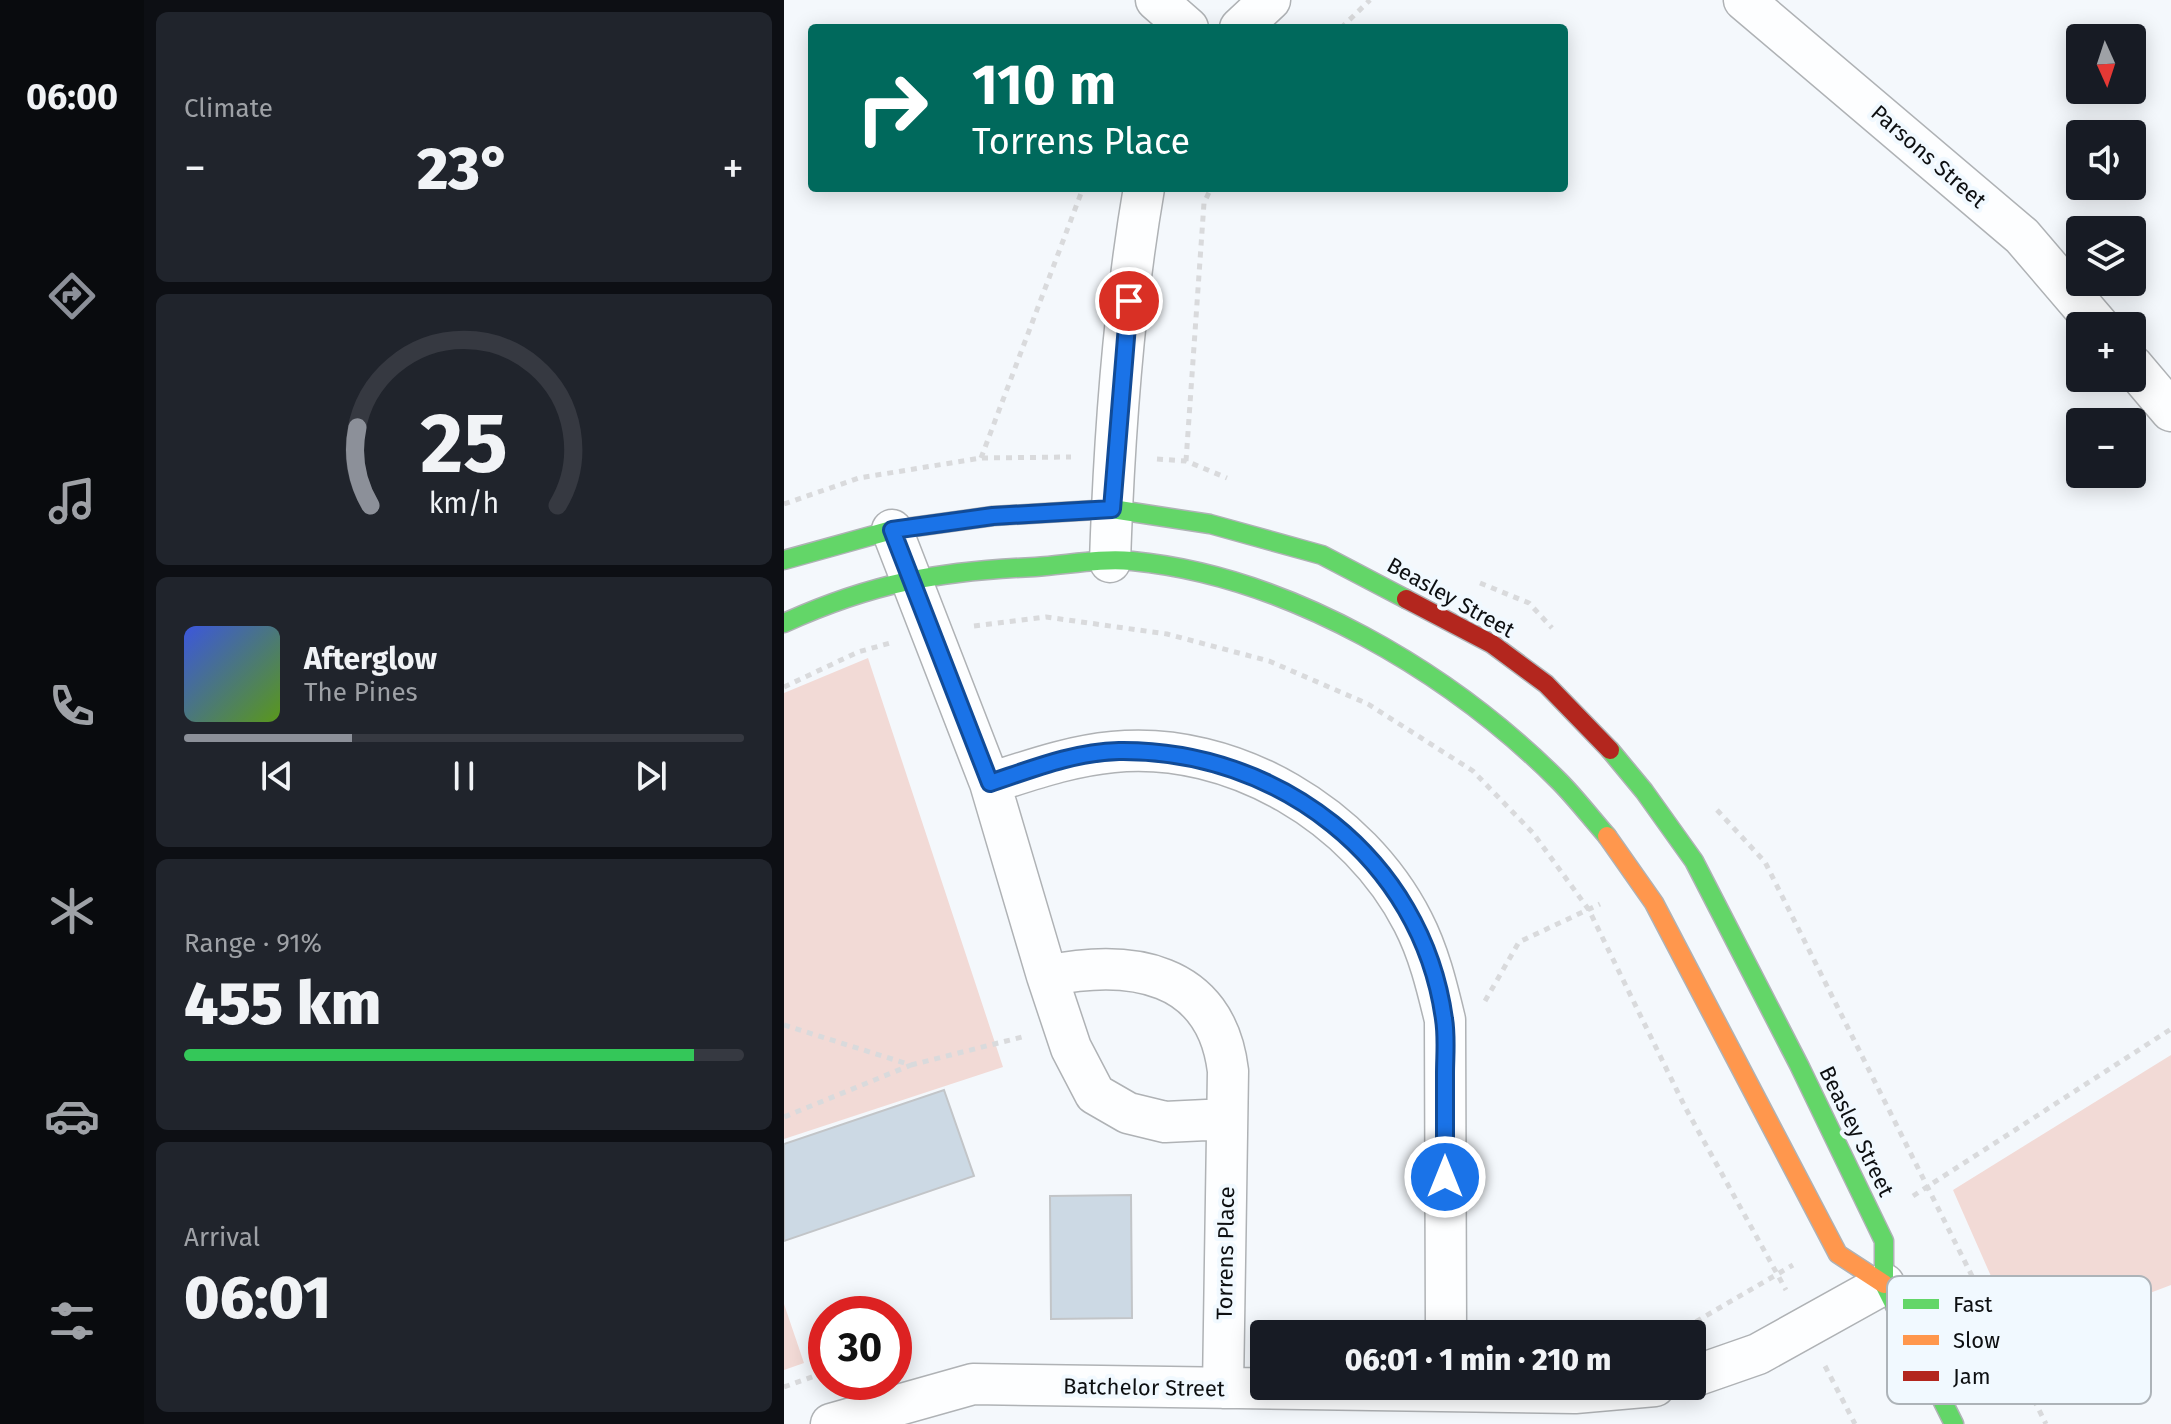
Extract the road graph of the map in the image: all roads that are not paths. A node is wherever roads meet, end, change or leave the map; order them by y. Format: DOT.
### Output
graph roads {
  1 [pos="1156,0"];
  2 [pos="1270,0"];
  3 [pos="1744,0"];
  4 [pos="1183,24"];
  5 [pos="1244,24"];
  6 [pos="1143,192"];
  7 [pos="2087,312"];
  8 [pos="2146,382"];
  9 [pos="2171,411"];
  10 [pos="1112,509"];
  11 [pos="892,530"];
  12 [pos="784,560"];
  13 [pos="1110,562"];
  14 [pos="913,579"];
  15 [pos="784,623"];
  16 [pos="990,783"];
  17 [pos="1047,976"];
  18 [pos="1227,1119"];
  19 [pos="1884,1284"];
  20 [pos="1887,1290"];
  21 [pos="1446,1320"];
  22 [pos="1706,1372"];
  23 [pos="1223,1388"];
  24 [pos="1250,1388"];
  25 [pos="1944,1404"];
  26 [pos="831,1424"];
  27 [pos="1954,1424"];
  1 -- 4 [label="street"];
  2 -- 5 [label="street"];
  3 -- 7 [label="street, Parsons Street"];
  6 -- 10 [label="street"];
  8 -- 9 [label="street"];
  10 -- 11 [label="main road, Beasley Street"];
  10 -- 13 [label="street"];
  10 -- 19 [label="main road, Beasley Street"];
  11 -- 12 [label="main road, Beasley Street"];
  11 -- 14 [label="street"];
  13 -- 14 [label="main road"];
  13 -- 19 [label="main road"];
  14 -- 15 [label="main road"];
  14 -- 16 [label="street"];
  16 -- 17 [label="street"];
  16 -- 21 [label="street"];
  17 -- 18 [label="street"];
  17 -- 18 [label="street, Torrens Place"];
  18 -- 23 [label="street, Torrens Place"];
  19 -- 20 [label="main road, Beasley Street"];
  19 -- 22 [label="street"];
  23 -- 24 [label="street, Batchelor Street"];
  23 -- 26 [label="street, Batchelor Street"];
  25 -- 27 [label="main road, Beasley Street"];
}
